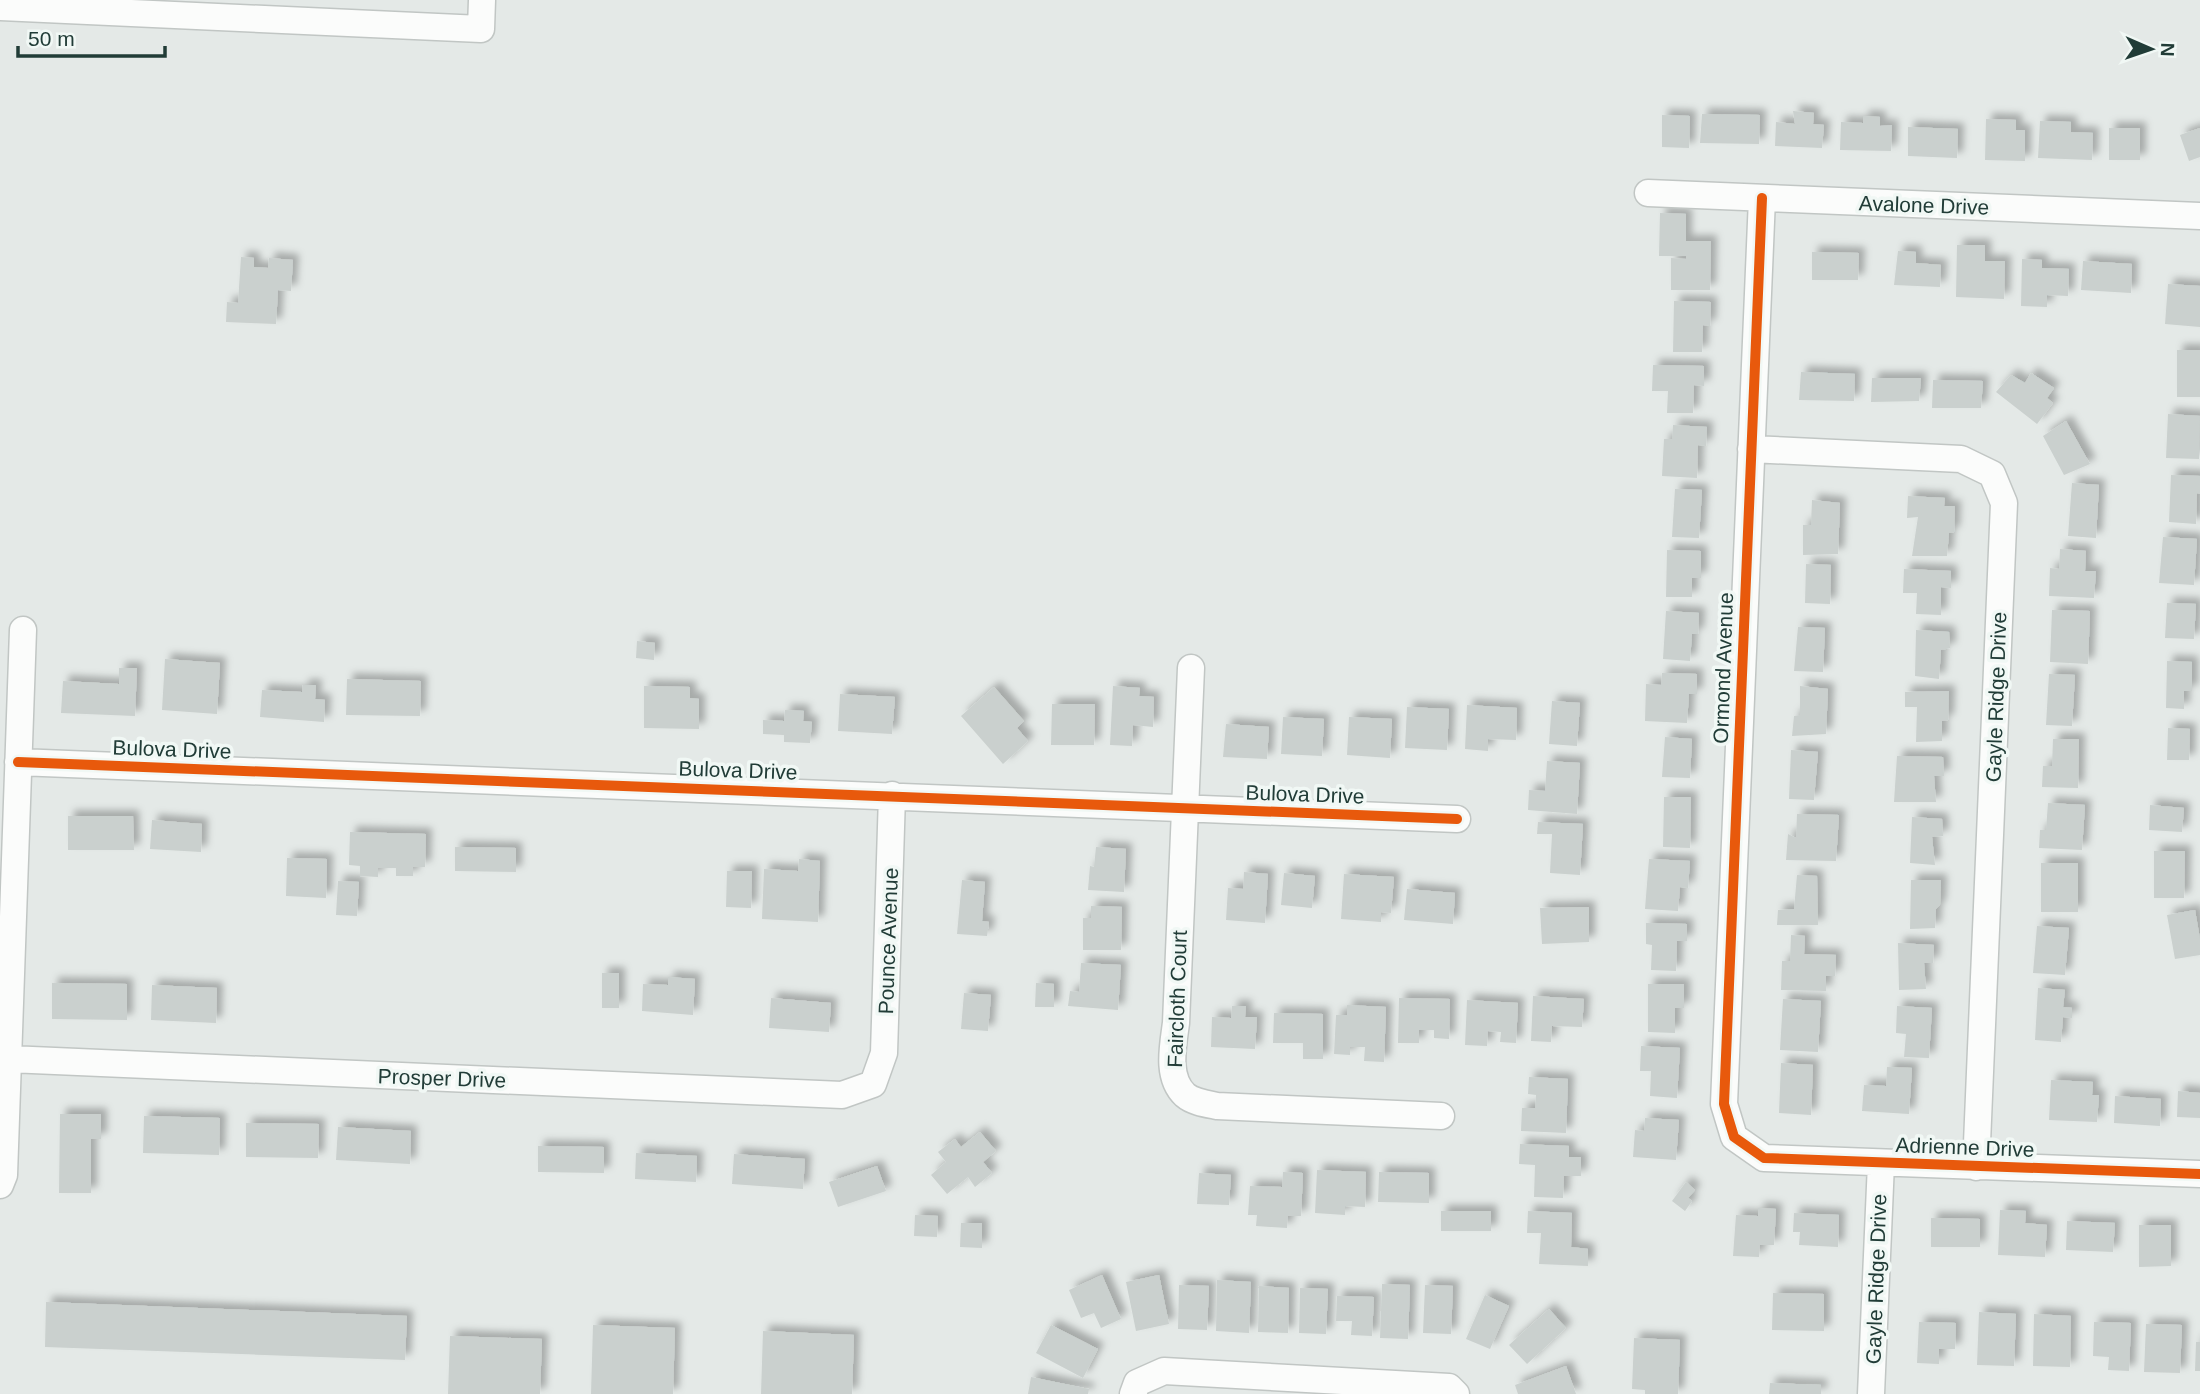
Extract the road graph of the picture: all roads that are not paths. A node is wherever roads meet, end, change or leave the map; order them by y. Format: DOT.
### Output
graph roads {
  1 [pos="482,0"];
  2 [pos="0,7"];
  3 [pos="1648,192"];
  4 [pos="1762,198"];
  5 [pos="2200,216"];
  6 [pos="1751,449"];
  7 [pos="23,629"];
  8 [pos="1191,668"];
  9 [pos="18,762"];
  10 [pos="892,795"];
  11 [pos="1185,809"];
  12 [pos="1457,819"];
  13 [pos="9,1059"];
  14 [pos="873,1084"];
  15 [pos="1441,1116"];
  16 [pos="1734,1138"];
  17 [pos="1881,1163"];
  18 [pos="1976,1167"];
  19 [pos="2200,1174"];
  20 [pos="0,1185"];
  21 [pos="1133,1394"];
  22 [pos="1456,1394"];
  23 [pos="1871,1394"];
  1 -- 2 [label="street"];
  3 -- 4 [label="street, Avalone Drive"];
  4 -- 5 [label="street, Avalone Drive"];
  4 -- 6 [label="street, Ormond Avenue"];
  6 -- 16 [label="street, Ormond Avenue"];
  6 -- 18 [label="street, Gayle Ridge Drive"];
  7 -- 9 [label="street"];
  8 -- 11 [label="street"];
  9 -- 10 [label="street, Bulova Drive"];
  9 -- 13 [label="street"];
  10 -- 11 [label="street, Bulova Drive"];
  10 -- 14 [label="street, Pounce Avenue"];
  11 -- 12 [label="street, Bulova Drive"];
  11 -- 15 [label="street, Faircloth Court"];
  13 -- 14 [label="street, Prosper Drive"];
  13 -- 20 [label="street"];
  16 -- 17 [label="street, Adrienne Drive"];
  17 -- 18 [label="street, Adrienne Drive"];
  17 -- 23 [label="street, Gayle Ridge Drive"];
  18 -- 19 [label="street, Adrienne Drive"];
  21 -- 22 [label="street"];
}
